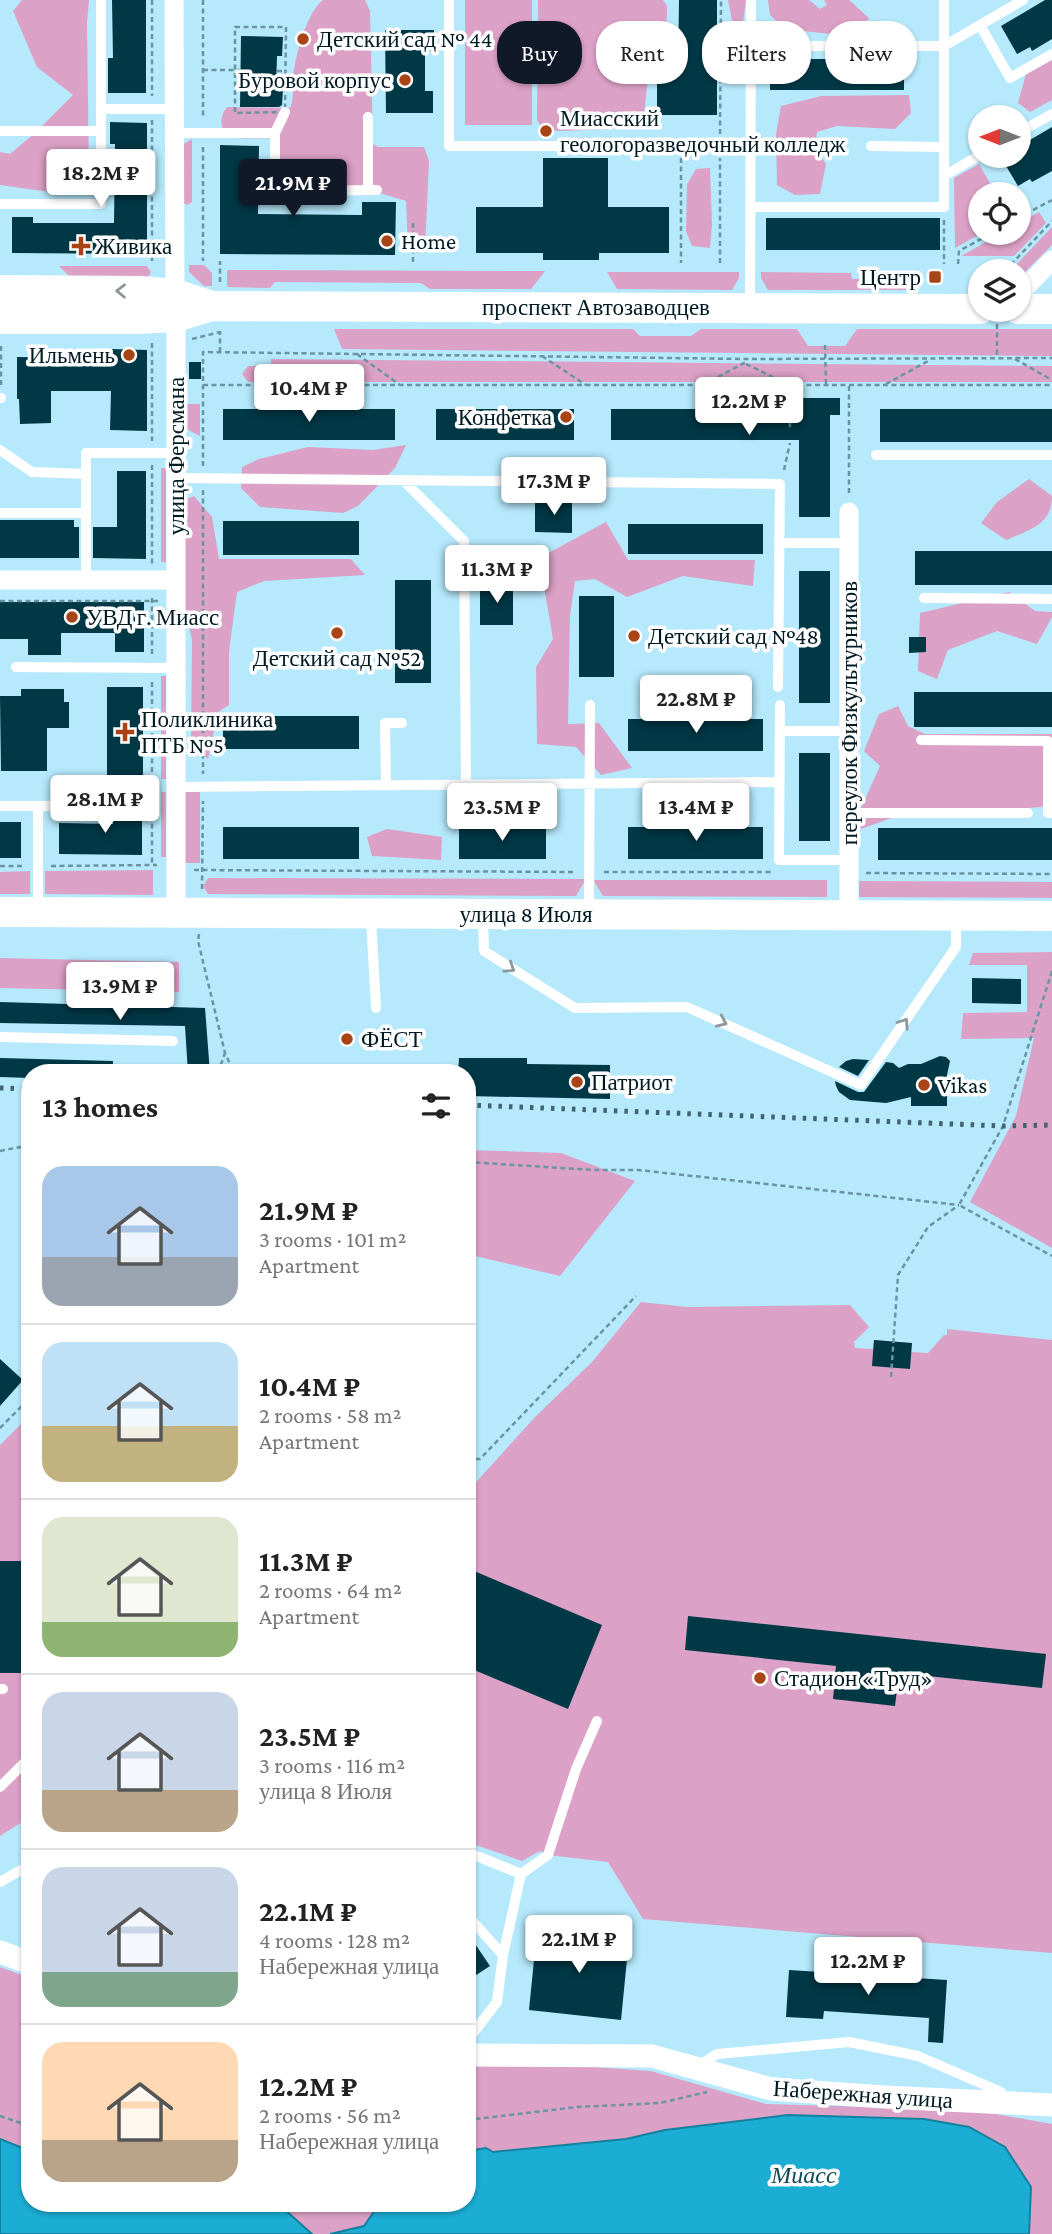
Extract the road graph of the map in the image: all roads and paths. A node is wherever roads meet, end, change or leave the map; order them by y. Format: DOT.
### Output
graph roads {
  1 [pos="101,0"];
  2 [pos="152,0"];
  3 [pos="174,0"];
  4 [pos="449,0"];
  5 [pos="751,0"];
  6 [pos="944,0"];
  7 [pos="1023,0"];
  8 [pos="751,21"];
  9 [pos="980,25"];
  10 [pos="811,46"];
  11 [pos="944,46"];
  12 [pos="1052,54"];
  13 [pos="203,70"];
  14 [pos="236,71"];
  15 [pos="241,71"];
  16 [pos="277,71"];
  17 [pos="286,71"];
  18 [pos="751,84"];
  19 [pos="102,109"];
  20 [pos="152,109"];
  21 [pos="175,109"];
  22 [pos="285,112"];
  23 [pos="1052,114"];
  24 [pos="368,117"];
  25 [pos="1031,126"];
  26 [pos="0,131"];
  27 [pos="102,131"];
  28 [pos="175,133"];
  29 [pos="275,133"];
  30 [pos="681,145"];
  31 [pos="751,145"];
  32 [pos="871,146"];
  33 [pos="944,147"];
  34 [pos="968,163"];
  35 [pos="944,176"];
  36 [pos="1052,200"];
  37 [pos="0,204"];
  38 [pos="750,206"];
  39 [pos="944,206"];
  40 [pos="1031,211"];
  41 [pos="1052,221"];
  42 [pos="413,222"];
  43 [pos="970,245"];
  44 [pos="1016,259"];
  45 [pos="1052,260"];
  46 [pos="152,261"];
  47 [pos="413,262"];
  48 [pos="681,263"];
  49 [pos="944,264"];
  50 [pos="958,264"];
  51 [pos="1031,282"];
  52 [pos="0,289"];
  53 [pos="750,308"];
  54 [pos="1052,309"];
  55 [pos="1031,311"];
  56 [pos="968,312"];
  57 [pos="176,318"];
  58 [pos="216,319"];
  59 [pos="998,322"];
  60 [pos="1,331"];
  61 [pos="152,343"];
  62 [pos="825,345"];
  63 [pos="357,354"];
  64 [pos="542,356"];
  65 [pos="997,358"];
  66 [pos="1013,358"];
  67 [pos="1052,358"];
  68 [pos="826,359"];
  69 [pos="933,359"];
  70 [pos="746,361"];
  71 [pos="1052,382"];
  72 [pos="203,385"];
  73 [pos="400,385"];
  74 [pos="587,385"];
  75 [pos="702,385"];
  76 [pos="789,385"];
  77 [pos="826,385"];
  78 [pos="849,385"];
  79 [pos="883,385"];
  80 [pos="0,398"];
  81 [pos="790,429"];
  82 [pos="790,443"];
  83 [pos="0,450"];
  84 [pos="152,453"];
  85 [pos="176,453"];
  86 [pos="876,455"];
  87 [pos="1052,455"];
  88 [pos="86,474"];
  89 [pos="176,478"];
  90 [pos="203,479"];
  91 [pos="404,481"];
  92 [pos="780,484"];
  93 [pos="849,512"];
  94 [pos="0,513"];
  95 [pos="86,513"];
  96 [pos="780,543"];
  97 [pos="849,543"];
  98 [pos="0,580"];
  99 [pos="86,580"];
  100 [pos="152,580"];
  101 [pos="176,580"];
  102 [pos="924,598"];
  103 [pos="1052,599"];
  104 [pos="0,601"];
  105 [pos="152,601"];
  106 [pos="176,601"];
  107 [pos="16,667"];
  108 [pos="152,668"];
  109 [pos="176,668"];
  110 [pos="778,687"];
  111 [pos="590,705"];
  112 [pos="780,705"];
  113 [pos="402,723"];
  114 [pos="780,731"];
  115 [pos="849,731"];
  116 [pos="921,740"];
  117 [pos="779,782"];
  118 [pos="590,783"];
  119 [pos="386,784"];
  120 [pos="203,785"];
  121 [pos="466,785"];
  122 [pos="152,786"];
  123 [pos="176,787"];
  124 [pos="0,806"];
  125 [pos="38,806"];
  126 [pos="849,813"];
  127 [pos="1028,813"];
  128 [pos="1052,813"];
  129 [pos="0,866"];
  130 [pos="38,866"];
  131 [pos="849,867"];
  132 [pos="590,872"];
  133 [pos="781,872"];
  134 [pos="1052,874"];
  135 [pos="0,912"];
  136 [pos="38,912"];
  137 [pos="188,913"];
  138 [pos="371,913"];
  139 [pos="483,914"];
  140 [pos="590,914"];
  141 [pos="849,915"];
  142 [pos="956,915"];
  143 [pos="1052,916"];
  144 [pos="1052,971"];
  145 [pos="376,1008"];
  146 [pos="0,1037"];
  147 [pos="173,1041"];
  148 [pos="225,1053"];
  149 [pos="221,1064"];
  150 [pos="230,1064"];
  151 [pos="21,1147"];
  152 [pos="0,1151"];
  153 [pos="476,1163"];
  154 [pos="959,1205"];
  155 [pos="1052,1256"];
  156 [pos="636,1296"];
  157 [pos="891,1377"];
  158 [pos="21,1407"];
  159 [pos="0,1428"];
  160 [pos="476,1459"];
  161 [pos="597,1721"];
  162 [pos="21,1766"];
  163 [pos="0,1787"];
  164 [pos="476,1856"];
  165 [pos="21,1870"];
  166 [pos="521,1874"];
  167 [pos="0,1882"];
  168 [pos="476,1925"];
  169 [pos="0,1952"];
  170 [pos="503,1955"];
  171 [pos="21,1960"];
  172 [pos="476,2029"];
  173 [pos="476,2055"];
  174 [pos="694,2068"];
  175 [pos="712,2091"];
  176 [pos="1000,2104"];
  177 [pos="1052,2105"];
  178 [pos="0,2116"];
  179 [pos="476,2119"];
  180 [pos="21,2123"];
  1 -- 19 [label="lane"];
  2 -- 20 [label="path"];
  3 -- 21 [label="street, улица Ферсмана"];
  4 -- 30 [label="lane"];
  5 -- 8 [label="lane"];
  6 -- 11 [label="lane"];
  7 -- 9 [label="lane"];
  9 -- 11 [label="lane"];
  9 -- 12 [label="lane"];
  10 -- 11 [label="lane"];
  11 -- 33 [label="lane"];
  13 -- 14 [label="path"];
  14 -- 15 [label="path"];
  14 -- 17 [label="path"];
  14 -- 22 [label="path"];
  16 -- 17 [label="path"];
  17 -- 22 [label="path"];
  18 -- 31 [label="lane"];
  19 -- 20 [label="lane"];
  19 -- 27 [label="lane"];
  20 -- 21 [label="lane"];
  20 -- 46 [label="path"];
  21 -- 28 [label="street, улица Ферсмана"];
  22 -- 29 [label="lane"];
  23 -- 25 [label="lane"];
  24 -- 29 [label="lane"];
  26 -- 27 [label="lane"];
  27 -- 37 [label="lane"];
  28 -- 29 [label="lane"];
  28 -- 57 [label="street, улица Ферсмана"];
  30 -- 31 [label="lane"];
  30 -- 48 [label="path"];
  31 -- 38 [label="lane"];
  32 -- 33 [label="lane"];
  33 -- 35 [label="lane"];
  34 -- 35 [label="lane"];
  35 -- 39 [label="lane"];
  36 -- 40 [label="path"];
  38 -- 39 [label="lane"];
  38 -- 53 [label="lane"];
  39 -- 49 [label="path"];
  41 -- 44 [label="path"];
  42 -- 47 [label="path"];
  43 -- 50 [label="path"];
  45 -- 51 [label="street"];
  57 -- 52 [label="main road, проспект Автозаводцев, one-way"];
  53 -- 56 [label="main road, проспект Автозаводцев"];
  53 -- 58 [label="main road, проспект Автозаводцев"];
  54 -- 55 [label="main road, проспект Автозаводцев"];
  57 -- 58 [label="main road, проспект Автозаводцев"];
  57 -- 58 [label="path"];
  57 -- 60 [label="main road, проспект Автозаводцев"];
  57 -- 85 [label="street, улица Ферсмана"];
  59 -- 65 [label="path"];
  60 -- 80 [label="path"];
  61 -- 84 [label="path"];
  62 -- 68 [label="path"];
  63 -- 64 [label="path"];
  63 -- 72 [label="path"];
  63 -- 73 [label="path"];
  64 -- 70 [label="path"];
  64 -- 74 [label="path"];
  65 -- 66 [label="path"];
  65 -- 69 [label="path"];
  66 -- 67 [label="path"];
  66 -- 71 [label="path"];
  68 -- 69 [label="path"];
  68 -- 70 [label="path"];
  68 -- 77 [label="path"];
  69 -- 79 [label="path"];
  70 -- 75 [label="path"];
  70 -- 76 [label="path"];
  71 -- 79 [label="path"];
  72 -- 73 [label="path"];
  72 -- 90 [label="path"];
  73 -- 74 [label="path"];
  74 -- 75 [label="path"];
  75 -- 76 [label="path"];
  76 -- 77 [label="path"];
  76 -- 81 [label="path"];
  77 -- 78 [label="path"];
  78 -- 79 [label="path"];
  78 -- 93 [label="path"];
  82 -- 92 [label="path"];
  83 -- 88 [label="lane"];
  84 -- 85 [label="lane"];
  84 -- 88 [label="lane"];
  84 -- 100 [label="path"];
  85 -- 89 [label="street, улица Ферсмана"];
  86 -- 87 [label="lane"];
  88 -- 95 [label="lane"];
  89 -- 90 [label="lane"];
  89 -- 101 [label="street, улица Ферсмана"];
  90 -- 91 [label="lane"];
  90 -- 120 [label="path"];
  91 -- 92 [label="lane"];
  91 -- 121 [label="lane"];
  92 -- 96 [label="lane"];
  93 -- 97 [label="street, переулок Физкультурников"];
  94 -- 95 [label="lane"];
  95 -- 99 [label="lane"];
  96 -- 97 [label="lane"];
  96 -- 110 [label="lane"];
  97 -- 115 [label="street, переулок Физкультурников"];
  98 -- 99 [label="street"];
  99 -- 100 [label="street"];
  100 -- 101 [label="street"];
  100 -- 105 [label="path"];
  101 -- 106 [label="street, улица Ферсмана"];
  102 -- 103 [label="lane"];
  104 -- 105 [label="path"];
  105 -- 106 [label="path"];
  105 -- 108 [label="path"];
  106 -- 109 [label="street, улица Ферсмана"];
  107 -- 108 [label="lane"];
  108 -- 109 [label="lane"];
  108 -- 122 [label="path"];
  109 -- 123 [label="street, улица Ферсмана"];
  111 -- 118 [label="lane"];
  112 -- 114 [label="lane"];
  113 -- 119 [label="lane"];
  114 -- 115 [label="lane"];
  114 -- 117 [label="lane"];
  115 -- 126 [label="street, переулок Физкультурников"];
  116 -- 128 [label="lane"];
  117 -- 118 [label="lane"];
  117 -- 131 [label="lane"];
  118 -- 121 [label="lane"];
  118 -- 132 [label="lane"];
  119 -- 120 [label="lane"];
  119 -- 121 [label="lane"];
  120 -- 123 [label="lane"];
  120 -- 132 [label="path"];
  122 -- 125 [label="lane"];
  122 -- 130 [label="path"];
  123 -- 137 [label="street, улица Ферсмана"];
  124 -- 125 [label="lane"];
  125 -- 130 [label="lane"];
  126 -- 127 [label="lane"];
  126 -- 131 [label="street, переулок Физкультурников"];
  129 -- 130 [label="path"];
  130 -- 136 [label="lane"];
  131 -- 134 [label="path"];
  131 -- 141 [label="street, переулок Физкультурников"];
  132 -- 133 [label="path"];
  132 -- 140 [label="lane"];
  135 -- 136 [label="main road, улица 8 Июля"];
  136 -- 137 [label="main road, улица 8 Июля"];
  137 -- 138 [label="main road, улица 8 Июля"];
  137 -- 148 [label="path"];
  138 -- 139 [label="main road, улица 8 Июля"];
  138 -- 145 [label="lane"];
  139 -- 140 [label="main road, улица 8 Июля"];
  139 -- 142 [label="lane, one-way"];
  140 -- 141 [label="main road, улица 8 Июля"];
  141 -- 142 [label="main road, улица 8 Июля"];
  142 -- 143 [label="main road, улица 8 Июля"];
  144 -- 154 [label="path"];
  146 -- 147 [label="lane"];
  148 -- 149 [label="path"];
  148 -- 150 [label="path"];
  151 -- 152 [label="path"];
  153 -- 154 [label="path"];
  154 -- 155 [label="path"];
  154 -- 157 [label="path"];
  156 -- 160 [label="path"];
  158 -- 159 [label="path"];
  161 -- 166 [label="lane"];
  162 -- 163 [label="lane"];
  164 -- 166 [label="lane"];
  165 -- 167 [label="lane"];
  166 -- 170 [label="lane"];
  168 -- 170 [label="lane"];
  169 -- 171 [label="street"];
  170 -- 172 [label="lane"];
  173 -- 174 [label="street, Набережная улица"];
  174 -- 176 [label="street, Набережная улица"];
  174 -- 176 [label="lane"];
  175 -- 179 [label="path"];
  176 -- 177 [label="street, Набережная улица"];
  178 -- 180 [label="path"];
}
